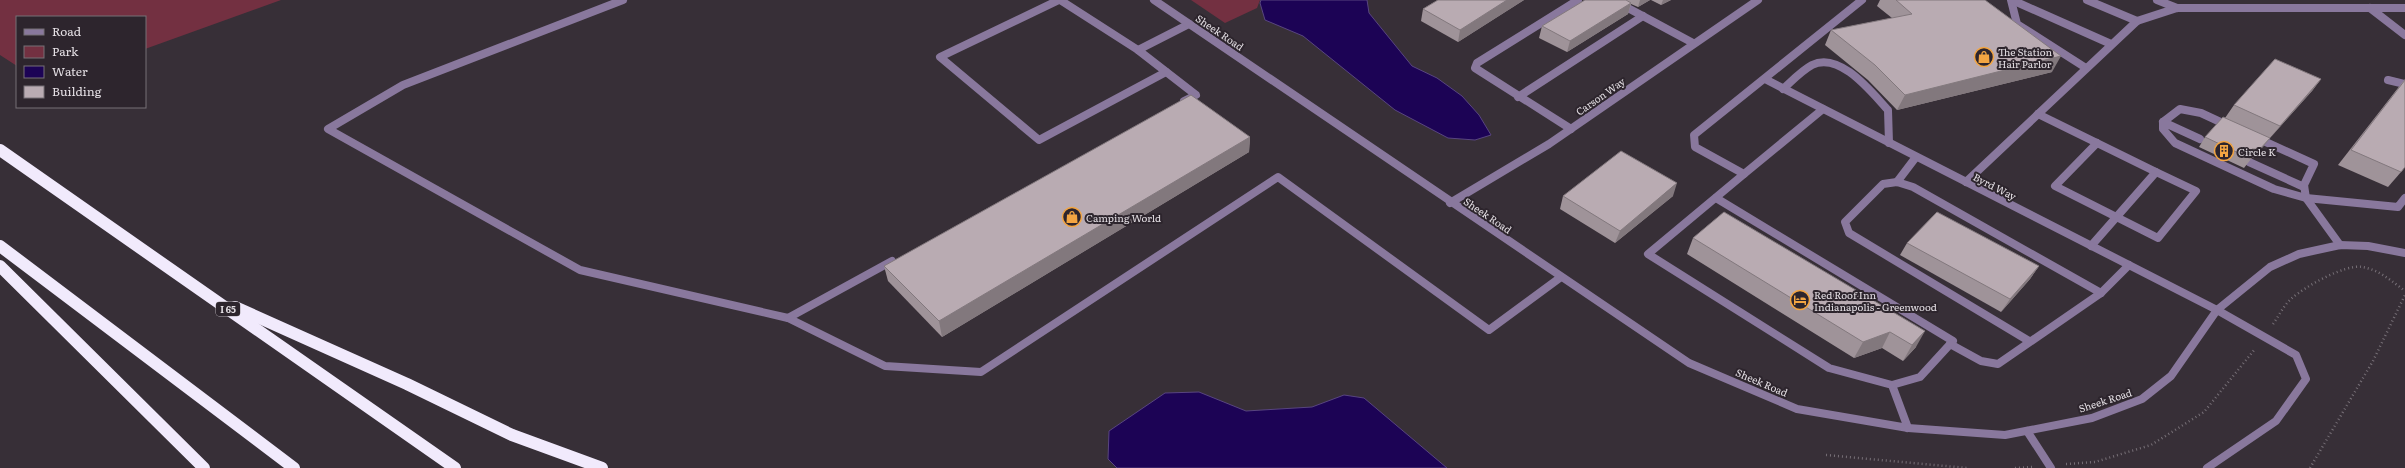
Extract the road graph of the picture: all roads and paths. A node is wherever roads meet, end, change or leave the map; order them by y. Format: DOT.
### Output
graph roads {
  1 [pos="623,0"];
  2 [pos="1060,0"];
  3 [pos="1154,0"];
  4 [pos="1578,0"];
  5 [pos="1612,0"];
  6 [pos="1758,0"];
  7 [pos="1862,0"];
  8 [pos="2012,0"];
  9 [pos="2087,0"];
  10 [pos="2157,0"];
  11 [pos="2176,8"];
  12 [pos="2370,8"];
  13 [pos="2405,8"];
  14 [pos="1643,16"];
  15 [pos="2137,21"];
  16 [pos="1189,24"];
  17 [pos="2405,35"];
  18 [pos="1693,43"];
  19 [pos="2112,44"];
  20 [pos="1138,50"];
  21 [pos="2086,68"];
  22 [pos="1166,72"];
  23 [pos="1765,79"];
  24 [pos="2388,80"];
  25 [pos="2405,84"];
  26 [pos="1783,89"];
  27 [pos="1518,97"];
  28 [pos="1176,106"];
  29 [pos="1823,109"];
  30 [pos="2038,114"];
  31 [pos="2163,122"];
  32 [pos="1571,128"];
  33 [pos="2237,129"];
  34 [pos="2251,136"];
  35 [pos="2200,139"];
  36 [pos="1889,143"];
  37 [pos="2097,143"];
  38 [pos="0,150"];
  39 [pos="1916,156"];
  40 [pos="2249,162"];
  41 [pos="2156,172"];
  42 [pos="1744,174"];
  43 [pos="1897,182"];
  44 [pos="1966,182"];
  45 [pos="2304,187"];
  46 [pos="1716,198"];
  47 [pos="2306,198"];
  48 [pos="2405,198"];
  49 [pos="1450,203"];
  50 [pos="2116,217"];
  51 [pos="2340,245"];
  52 [pos="0,246"];
  53 [pos="2091,246"];
  54 [pos="2405,253"];
  55 [pos="899,257"];
  56 [pos="2129,265"];
  57 [pos="0,266"];
  58 [pos="1561,277"];
  59 [pos="2405,291"];
  60 [pos="2101,293"];
  61 [pos="2405,295"];
  62 [pos="209,296"];
  63 [pos="2217,310"];
  64 [pos="788,318"];
  65 [pos="2264,337"];
  66 [pos="2030,341"];
  67 [pos="1950,344"];
  68 [pos="1892,385"];
  69 [pos="1908,428"];
  70 [pos="2027,431"];
  71 [pos="1826,455"];
  72 [pos="2050,467"];
  73 [pos="204,468"];
  74 [pos="294,468"];
  75 [pos="455,468"];
  76 [pos="602,468"];
  77 [pos="1967,468"];
  78 [pos="2015,468"];
  79 [pos="2207,468"];
  80 [pos="2310,468"];
  1 -- 64 [label="street"];
  2 -- 20 [label="street"];
  2 -- 22 [label="street"];
  3 -- 16 [label="street, Sheek Road"];
  4 -- 27 [label="street"];
  5 -- 14 [label="street"];
  6 -- 18 [label="street, Carson Way"];
  7 -- 23 [label="street"];
  8 -- 19 [label="street"];
  8 -- 21 [label="street"];
  9 -- 15 [label="street"];
  10 -- 11 [label="street"];
  11 -- 12 [label="street"];
  11 -- 15 [label="street"];
  12 -- 13 [label="street"];
  12 -- 17 [label="street"];
  14 -- 18 [label="street"];
  14 -- 27 [label="street"];
  15 -- 19 [label="street"];
  16 -- 20 [label="street"];
  16 -- 49 [label="street, Sheek Road"];
  18 -- 32 [label="street, Carson Way"];
  19 -- 21 [label="street"];
  20 -- 22 [label="street"];
  21 -- 30 [label="street"];
  22 -- 28 [label="street"];
  23 -- 26 [label="street, Byrd Way"];
  23 -- 42 [label="street"];
  24 -- 25 [label="street"];
  26 -- 29 [label="street, Byrd Way"];
  26 -- 36 [label="street"];
  27 -- 32 [label="street"];
  29 -- 36 [label="street, Byrd Way"];
  29 -- 42 [label="street"];
  30 -- 37 [label="street"];
  30 -- 44 [label="street"];
  31 -- 33 [label="street"];
  31 -- 35 [label="street"];
  31 -- 47 [label="street"];
  32 -- 49 [label="street, Carson Way"];
  34 -- 45 [label="street"];
  36 -- 39 [label="street, Byrd Way"];
  37 -- 41 [label="street"];
  37 -- 50 [label="street"];
  38 -- 62 [label="highway, I 65"];
  39 -- 43 [label="street"];
  39 -- 44 [label="street, Byrd Way"];
  40 -- 45 [label="street"];
  41 -- 50 [label="street"];
  41 -- 50 [label="street"];
  42 -- 46 [label="street"];
  43 -- 60 [label="street"];
  43 -- 66 [label="street"];
  44 -- 53 [label="street, Byrd Way"];
  45 -- 47 [label="street"];
  46 -- 67 [label="street"];
  46 -- 68 [label="street"];
  47 -- 48 [label="street"];
  47 -- 51 [label="street"];
  49 -- 58 [label="street, Sheek Road"];
  50 -- 53 [label="street"];
  51 -- 54 [label="street, Sheek Road"];
  51 -- 63 [label="street, Sheek Road"];
  52 -- 74 [label="highway"];
  53 -- 56 [label="street, Byrd Way"];
  55 -- 64 [label="street"];
  56 -- 60 [label="street"];
  56 -- 63 [label="street, Byrd Way"];
  57 -- 73 [label="highway"];
  58 -- 64 [label="street"];
  58 -- 69 [label="street, Sheek Road"];
  59 -- 65 [label="path"];
  60 -- 66 [label="street"];
  61 -- 80 [label="path"];
  62 -- 75 [label="highway, I 65"];
  62 -- 76 [label="highway"];
  63 -- 65 [label="street, Byrd Way"];
  63 -- 70 [label="street, Sheek Road"];
  65 -- 72 [label="path"];
  65 -- 79 [label="street, Byrd Way"];
  66 -- 67 [label="street"];
  67 -- 68 [label="street"];
  68 -- 69 [label="street"];
  69 -- 70 [label="street, Sheek Road"];
  70 -- 72 [label="street"];
  71 -- 77 [label="path"];
  72 -- 78 [label="path"];
}
